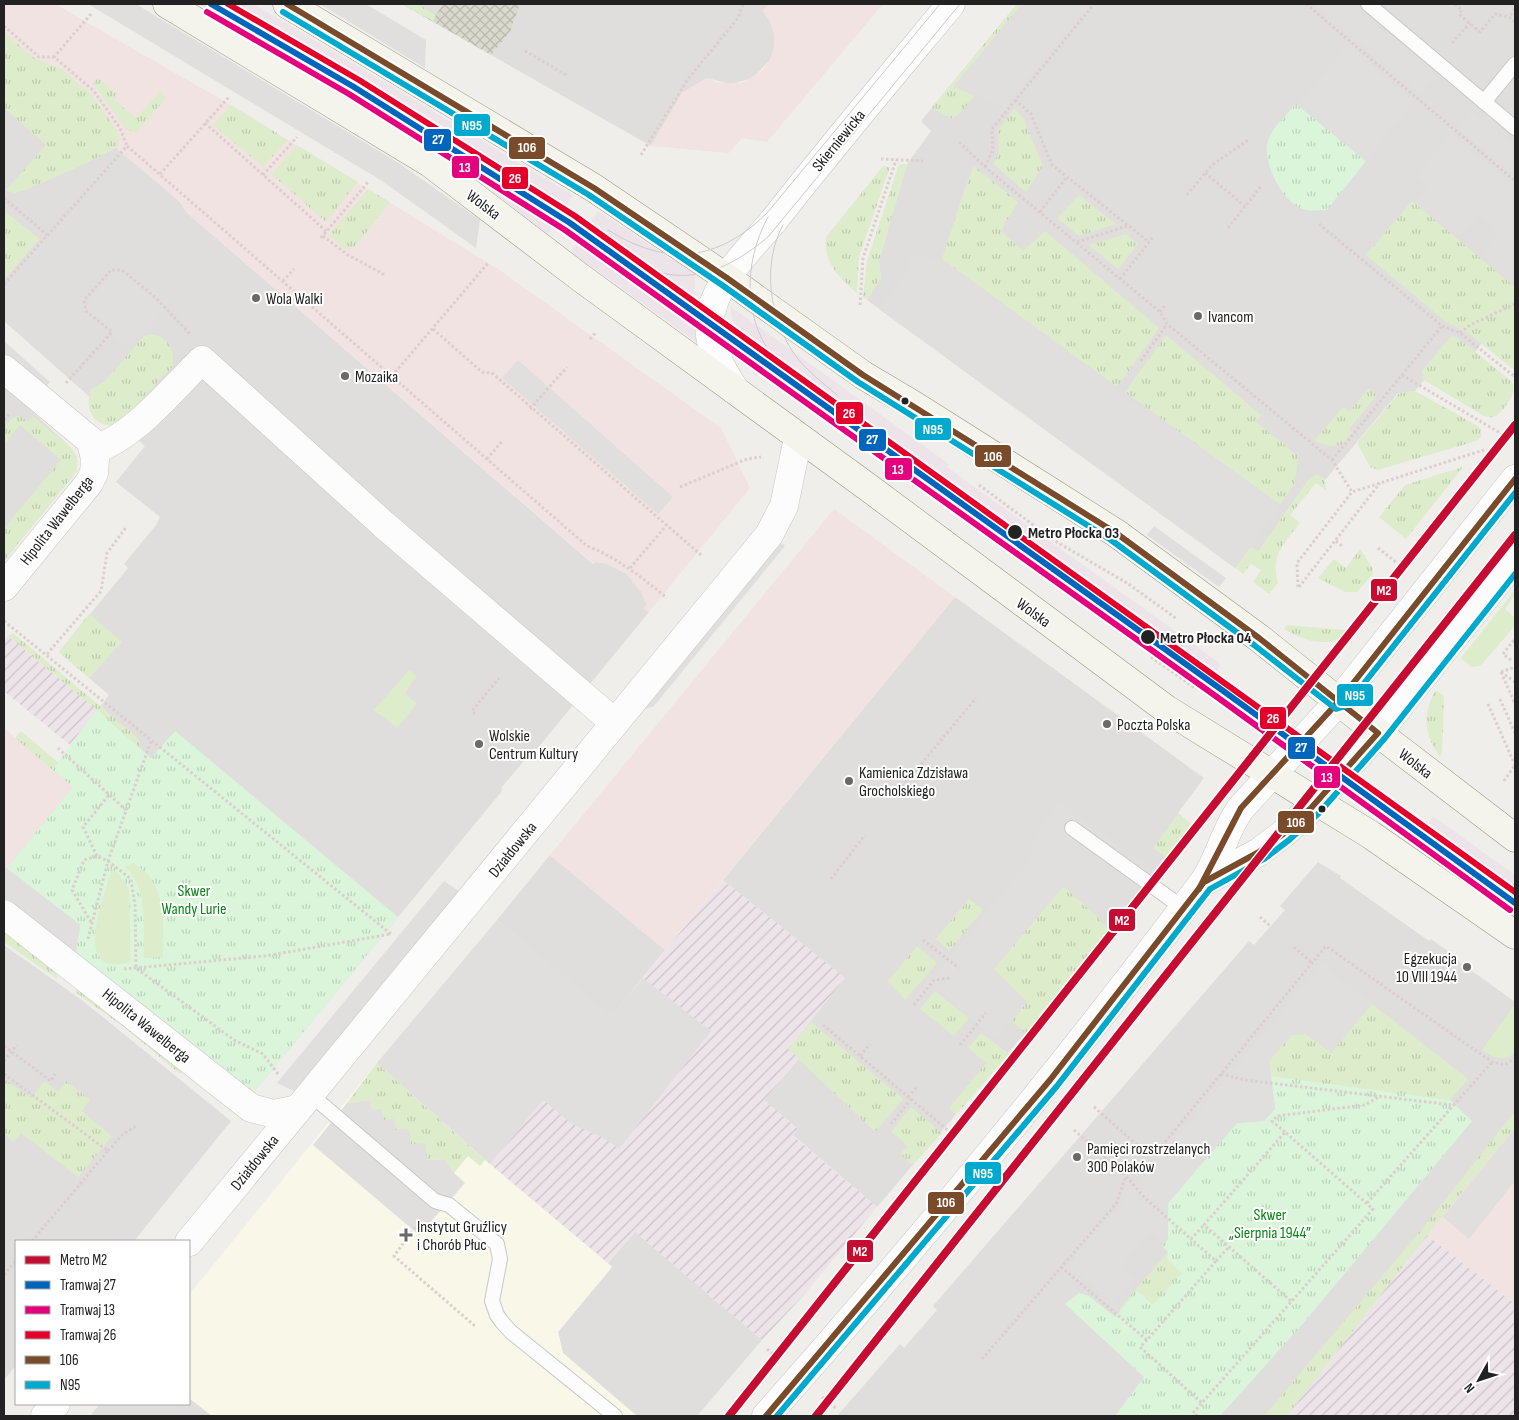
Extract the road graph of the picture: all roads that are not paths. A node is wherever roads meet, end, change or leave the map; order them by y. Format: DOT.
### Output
graph roads {
  1 [pos="167,4"];
  2 [pos="287,4"];
  3 [pos="951,4"];
  4 [pos="1368,4"];
  5 [pos="1515,64"];
  6 [pos="1484,102"];
  7 [pos="1515,128"];
  8 [pos="727,278"];
  9 [pos="4,369"];
  10 [pos="737,393"];
  11 [pos="798,438"];
  12 [pos="92,445"];
  13 [pos="1515,479"];
  14 [pos="1515,560"];
  15 [pos="4,588"];
  16 [pos="1339,701"];
  17 [pos="614,723"];
  18 [pos="1378,734"];
  19 [pos="1272,774"];
  20 [pos="1317,801"];
  21 [pos="1072,828"];
  22 [pos="1515,838"];
  23 [pos="1204,882"];
  24 [pos="1183,908"];
  25 [pos="4,914"];
  26 [pos="1515,935"];
  27 [pos="304,1101"];
  28 [pos="190,1241"];
  29 [pos="55,1405"];
  30 [pos="45,1416"];
  31 [pos="614,1416"];
  32 [pos="766,1416"];
  1 -- 10 [label="main road, Wolska"];
  2 -- 8 [label="main road, Wolska"];
  3 -- 8 [label="street, Skierniewicka"];
  4 -- 6 [label="lane"];
  5 -- 6 [label="lane"];
  6 -- 7 [label="lane"];
  8 -- 10 [label="street, Wolska"];
  8 -- 16 [label="main road, Wolska"];
  9 -- 12 [label="street"];
  10 -- 11 [label="main road, Wolska"];
  11 -- 17 [label="street, Działdowska"];
  11 -- 19 [label="main road, Wolska"];
  12 -- 15 [label="street, Hipolita Wawelberga"];
  12 -- 17 [label="street"];
  13 -- 16 [label="street"];
  14 -- 18 [label="street"];
  16 -- 18 [label="main road, Wolska"];
  16 -- 19 [label="street"];
  17 -- 27 [label="street, Działdowska"];
  18 -- 20 [label="street"];
  18 -- 22 [label="main road, Wolska"];
  19 -- 20 [label="main road, Wolska"];
  19 -- 23 [label="street"];
  20 -- 23 [label="street"];
  20 -- 26 [label="main road, Wolska"];
  21 -- 24 [label="lane"];
  23 -- 24 [label="street"];
  24 -- 32 [label="street"];
  25 -- 27 [label="street, Hipolita Wawelberga"];
  27 -- 28 [label="street, Działdowska"];
  27 -- 31 [label="lane"];
  29 -- 30 [label="street"];
}
